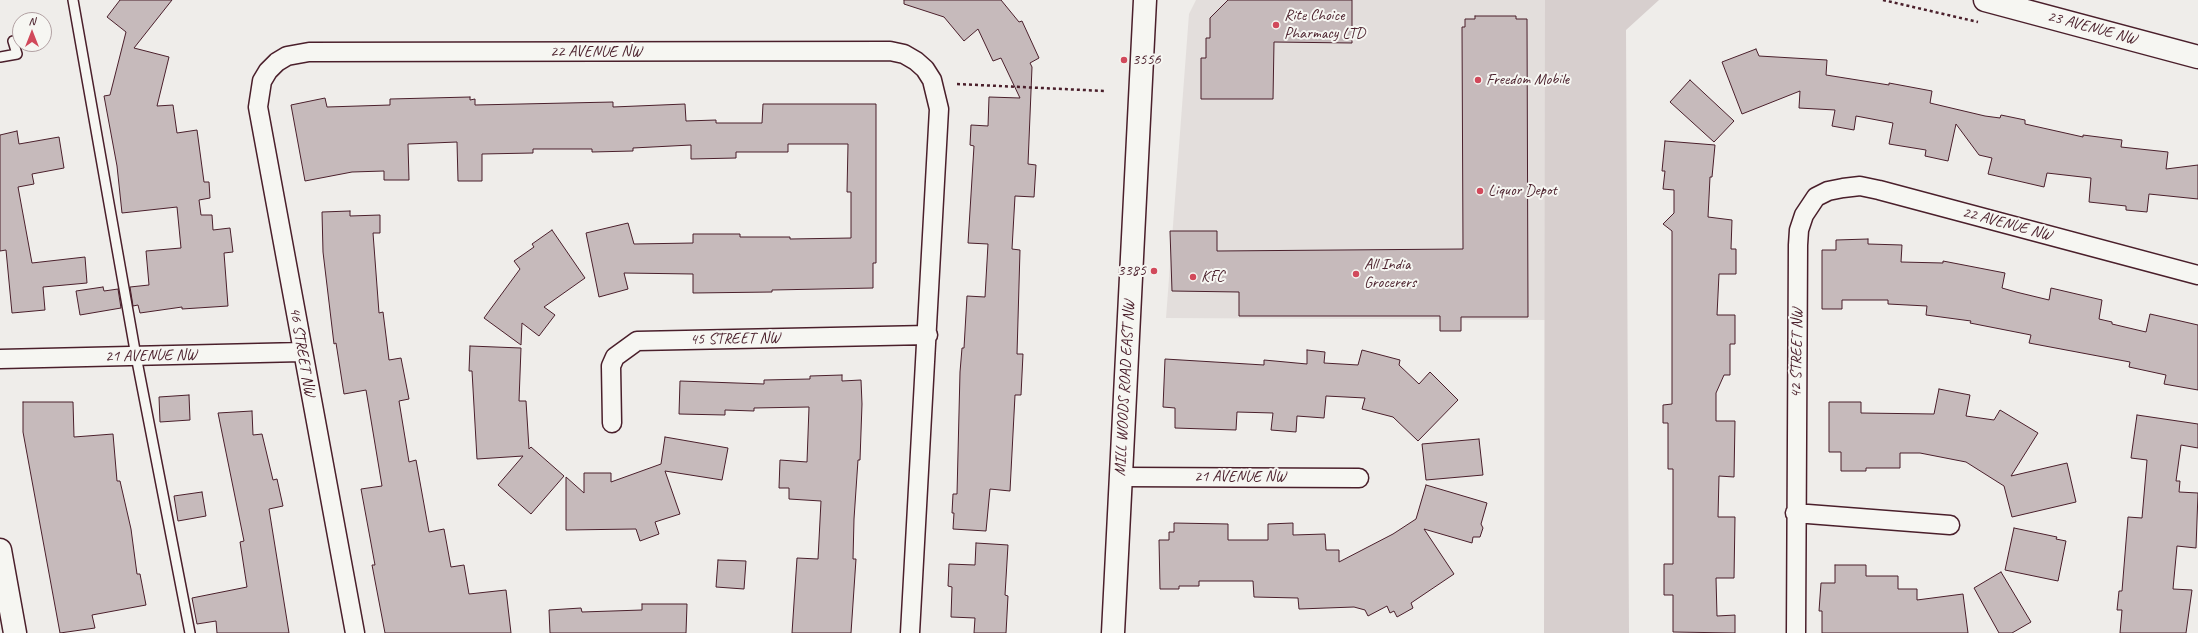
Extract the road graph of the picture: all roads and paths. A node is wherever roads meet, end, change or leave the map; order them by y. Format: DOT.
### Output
graph roads {
  1 [pos="73,0"];
  2 [pos="1135,0"];
  3 [pos="1145,0"];
  4 [pos="1159,0"];
  5 [pos="1985,0"];
  6 [pos="1142,48"];
  7 [pos="16,52"];
  8 [pos="0,57"];
  9 [pos="2198,57"];
  10 [pos="268,71"];
  11 [pos="957,84"];
  12 [pos="1105,91"];
  13 [pos="1816,197"];
  14 [pos="2198,275"];
  15 [pos="928,335"];
  16 [pos="302,352"];
  17 [pos="136,356"];
  18 [pos="0,360"];
  19 [pos="612,423"];
  20 [pos="1121,477"];
  21 [pos="1359,478"];
  22 [pos="1795,513"];
  23 [pos="1950,525"];
  24 [pos="0,550"];
  25 [pos="15,633"];
  26 [pos="190,633"];
  27 [pos="355,633"];
  28 [pos="910,633"];
  29 [pos="1113,633"];
  30 [pos="1796,633"];
  1 -- 17 [label="lane"];
  2 -- 6 [label="street"];
  3 -- 6 [label="street, MILL WOODS ROAD EAST NW"];
  4 -- 6 [label="street"];
  5 -- 9 [label="street, 23 AVENUE NW"];
  6 -- 20 [label="street, MILL WOODS ROAD EAST NW"];
  7 -- 8 [label="lane"];
  10 -- 15 [label="street, 22 AVENUE NW"];
  10 -- 16 [label="street, 46 STREET NW"];
  11 -- 12 [label="path"];
  13 -- 14 [label="street, 22 AVENUE NW"];
  13 -- 22 [label="street, 42 STREET NW"];
  15 -- 19 [label="street, 45 STREET NW"];
  15 -- 28 [label="street"];
  16 -- 17 [label="street, 21 AVENUE NW"];
  16 -- 27 [label="street, 46 STREET NW"];
  17 -- 18 [label="street, 21 AVENUE NW"];
  17 -- 26 [label="lane"];
  20 -- 21 [label="street, 21 AVENUE NW"];
  20 -- 29 [label="street, MILL WOODS ROAD EAST NW"];
  22 -- 23 [label="street"];
  22 -- 30 [label="street, 42 STREET NW"];
  24 -- 25 [label="street"];
}
